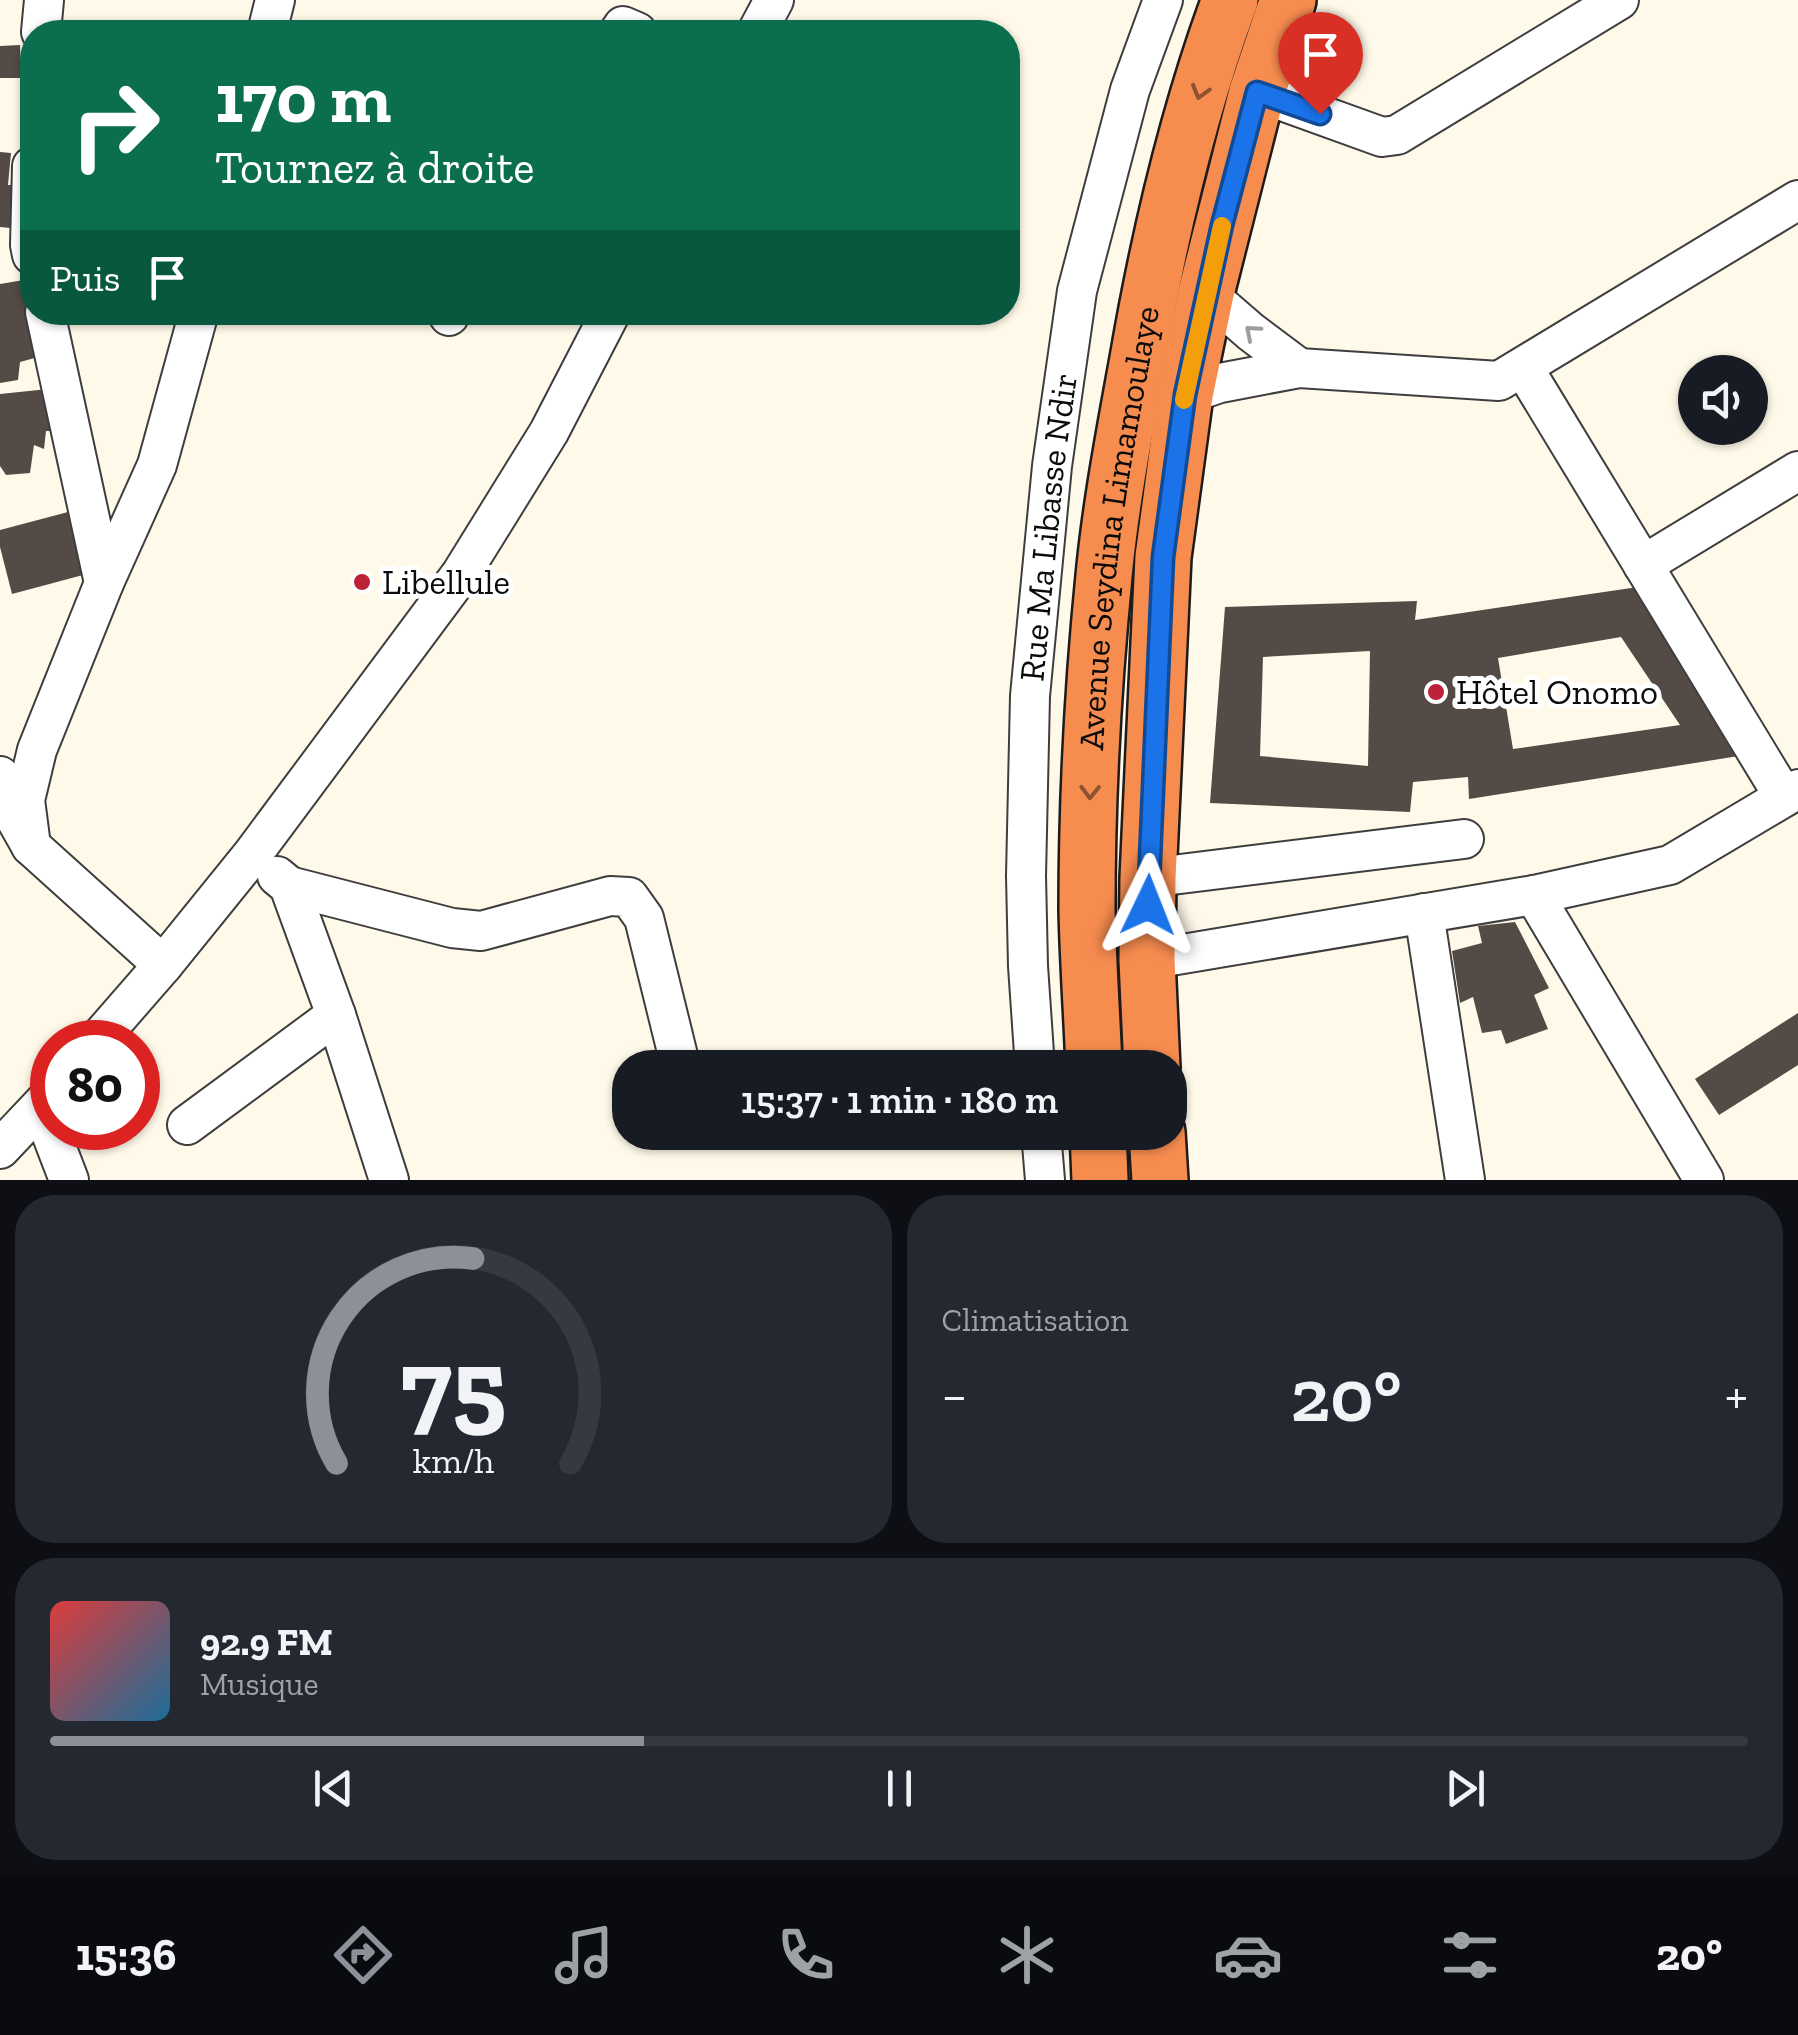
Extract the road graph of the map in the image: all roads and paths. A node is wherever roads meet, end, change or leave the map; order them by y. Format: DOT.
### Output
graph roads {
  1 [pos="1163,0"];
  2 [pos="1230,0"];
  3 [pos="1288,0"];
  4 [pos="1619,0"];
  5 [pos="1257,92"];
  6 [pos="1798,200"];
  7 [pos="1206,293"];
  8 [pos="48,325"];
  9 [pos="195,325"];
  10 [pos="604,325"];
  11 [pos="1523,367"];
  12 [pos="1299,368"];
  13 [pos="1185,395"];
  14 [pos="1798,471"];
  15 [pos="1644,566"];
  16 [pos="104,582"];
  17 [pos="0,776"];
  18 [pos="1791,793"];
  19 [pos="1464,839"];
  20 [pos="31,846"];
  21 [pos="252,855"];
  22 [pos="1148,878"];
  23 [pos="289,886"];
  24 [pos="1534,895"];
  25 [pos="1424,913"];
  26 [pos="1147,960"];
  27 [pos="163,965"];
  28 [pos="336,1015"];
  29 [pos="115,1020"];
  30 [pos="677,1050"];
  31 [pos="1034,1050"];
  32 [pos="1093,1050"];
  33 [pos="1151,1050"];
  34 [pos="30,1118"];
  35 [pos="187,1125"];
  36 [pos="0,1150"];
  37 [pos="61,1150"];
  38 [pos="1042,1150"];
  39 [pos="1099,1150"];
  40 [pos="1158,1150"];
  41 [pos="70,1180"];
  42 [pos="388,1180"];
  43 [pos="1045,1180"];
  44 [pos="1100,1180"];
  45 [pos="1160,1180"];
  46 [pos="1465,1180"];
  47 [pos="1704,1180"];
  1 -- 31 [label="street, Rue Ma Libasse Ndir"];
  2 -- 32 [label="highway, Avenue Seydina Limamoulaye, one-way"];
  3 -- 5 [label="highway, Avenue Seydina Limamoulaye"];
  4 -- 5 [label="street"];
  5 -- 7 [label="highway, Avenue Seydina Limamoulaye"];
  6 -- 11 [label="street"];
  12 -- 7 [label="street, one-way"];
  7 -- 13 [label="highway, Avenue Seydina Limamoulaye"];
  8 -- 16 [label="street"];
  9 -- 16 [label="street"];
  10 -- 21 [label="street"];
  11 -- 12 [label="street"];
  11 -- 15 [label="street"];
  12 -- 13 [label="street"];
  13 -- 22 [label="highway, Avenue Seydina Limamoulaye"];
  14 -- 15 [label="street"];
  15 -- 18 [label="street"];
  16 -- 20 [label="street"];
  17 -- 20 [label="street"];
  18 -- 24 [label="street"];
  19 -- 22 [label="street"];
  20 -- 27 [label="street"];
  21 -- 23 [label="street"];
  21 -- 27 [label="street"];
  22 -- 26 [label="highway, Avenue Seydina Limamoulaye"];
  23 -- 28 [label="street"];
  23 -- 30 [label="street"];
  24 -- 25 [label="street"];
  24 -- 47 [label="street"];
  25 -- 26 [label="street"];
  25 -- 46 [label="street"];
  26 -- 33 [label="highway, Avenue Seydina Limamoulaye"];
  27 -- 29 [label="street"];
  28 -- 35 [label="street"];
  28 -- 42 [label="street"];
  34 -- 36 [label="street"];
  37 -- 41 [label="street"];
  38 -- 43 [label="street"];
  39 -- 44 [label="highway"];
  40 -- 45 [label="highway"];
}
